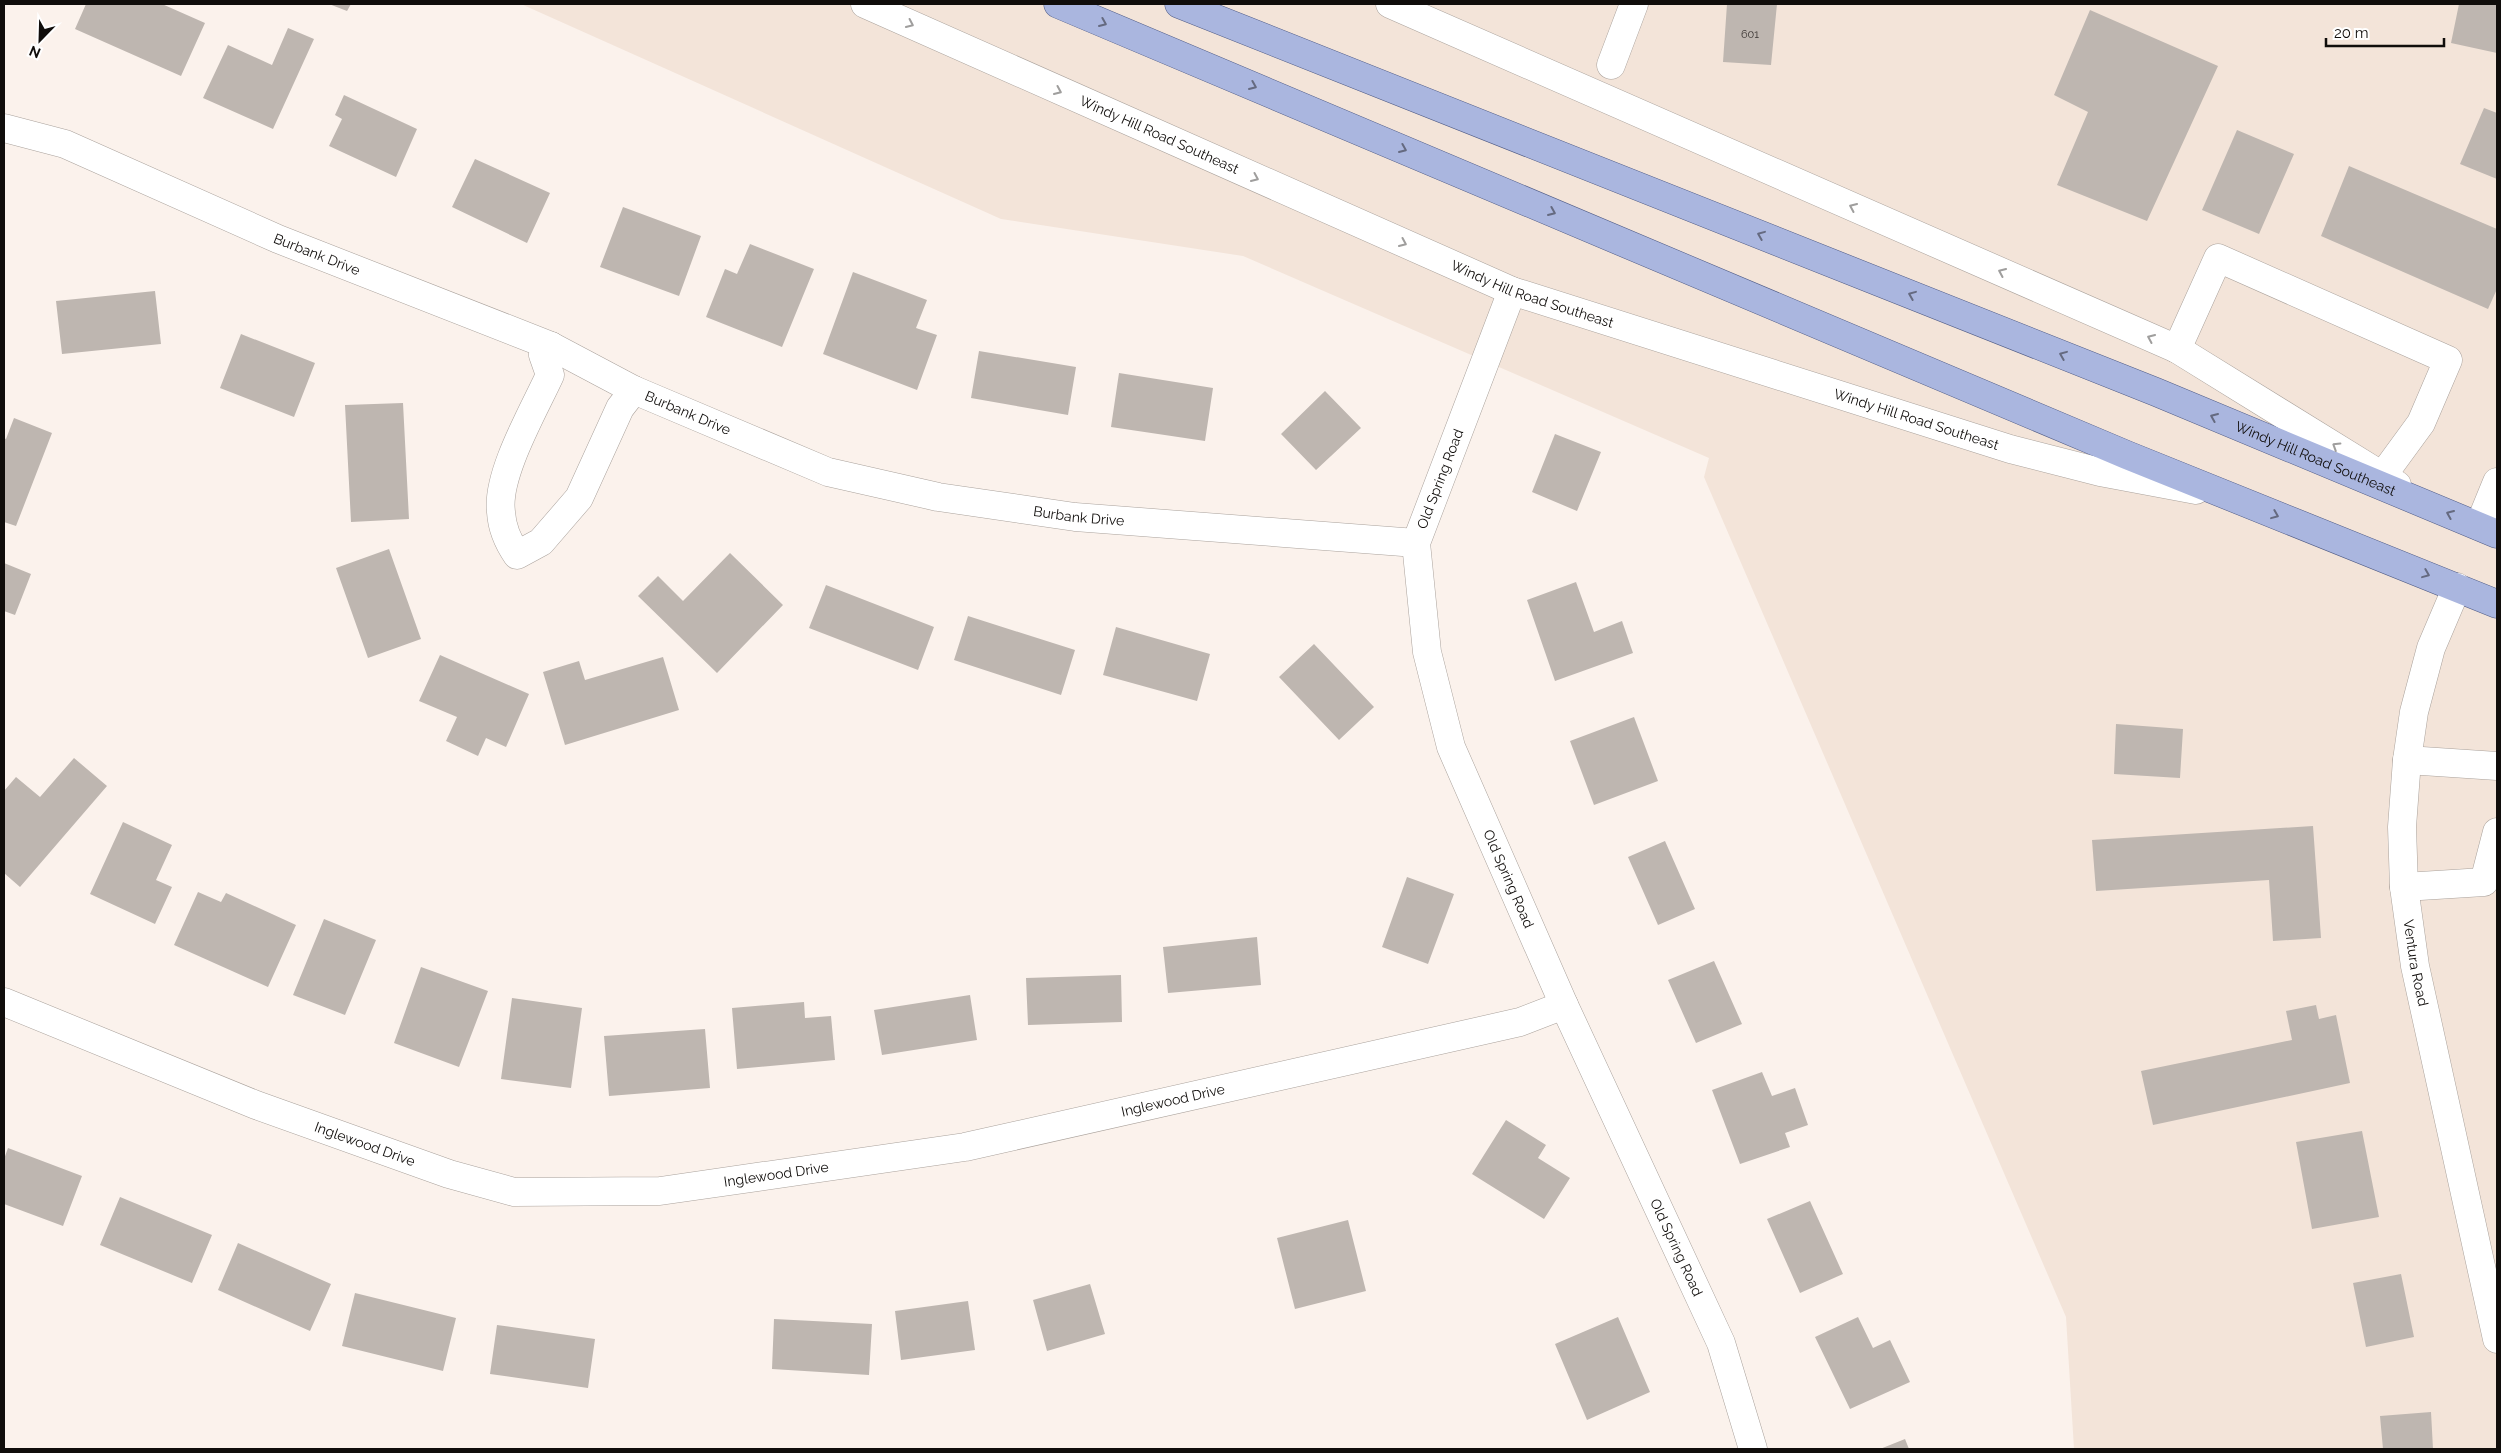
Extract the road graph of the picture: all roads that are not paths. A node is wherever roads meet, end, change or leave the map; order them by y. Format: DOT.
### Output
graph roads {
  1 [pos="865,4"];
  2 [pos="1058,4"];
  3 [pos="1179,4"];
  4 [pos="1390,4"];
  5 [pos="1634,4"];
  6 [pos="1611,65"];
  7 [pos="4,129"];
  8 [pos="1512,292"];
  9 [pos="551,346"];
  10 [pos="2177,349"];
  11 [pos="634,390"];
  12 [pos="2383,475"];
  13 [pos="2497,482"];
  14 [pos="2230,497"];
  15 [pos="2421,502"];
  16 [pos="2488,530"];
  17 [pos="1416,543"];
  18 [pos="2457,587"];
  19 [pos="2497,604"];
  20 [pos="2407,760"];
  21 [pos="2497,766"];
  22 [pos="2497,832"];
  23 [pos="2404,887"];
  24 [pos="4,1002"];
  25 [pos="1564,1005"];
  26 [pos="2488,1252"];
  27 [pos="2497,1339"];
  28 [pos="1753,1449"];
  1 -- 8 [label="street, Windy Hill Road Southeast, one-way"];
  2 -- 14 [label="main road, Windy Hill Road Southeast, one-way"];
  15 -- 3 [label="main road, Windy Hill Road Southeast, one-way"];
  10 -- 4 [label="street, Windy Hill Road Southeast, one-way"];
  5 -- 6 [label="street"];
  7 -- 9 [label="street, Burbank Drive"];
  8 -- 14 [label="street, Windy Hill Road Southeast"];
  8 -- 17 [label="street, Old Spring Road"];
  9 -- 11 [label="street, Burbank Drive"];
  9 -- 11 [label="street"];
  12 -- 10 [label="street, Windy Hill Road Southeast, one-way"];
  10 -- 12 [label="street"];
  11 -- 17 [label="street, Burbank Drive"];
  12 -- 15 [label="street, Windy Hill Road Southeast"];
  13 -- 16 [label="street"];
  14 -- 18 [label="main road, Windy Hill Road Southeast, one-way"];
  16 -- 15 [label="main road, Windy Hill Road Southeast, one-way"];
  17 -- 25 [label="street, Old Spring Road"];
  18 -- 19 [label="main road, Windy Hill Road Southeast"];
  18 -- 20 [label="street, Ventura Road"];
  20 -- 21 [label="street"];
  20 -- 23 [label="street, Ventura Road"];
  22 -- 23 [label="street"];
  23 -- 26 [label="street, Ventura Road"];
  24 -- 25 [label="street, Inglewood Drive"];
  25 -- 28 [label="street, Old Spring Road"];
  26 -- 27 [label="street, Ventura Road"];
}
